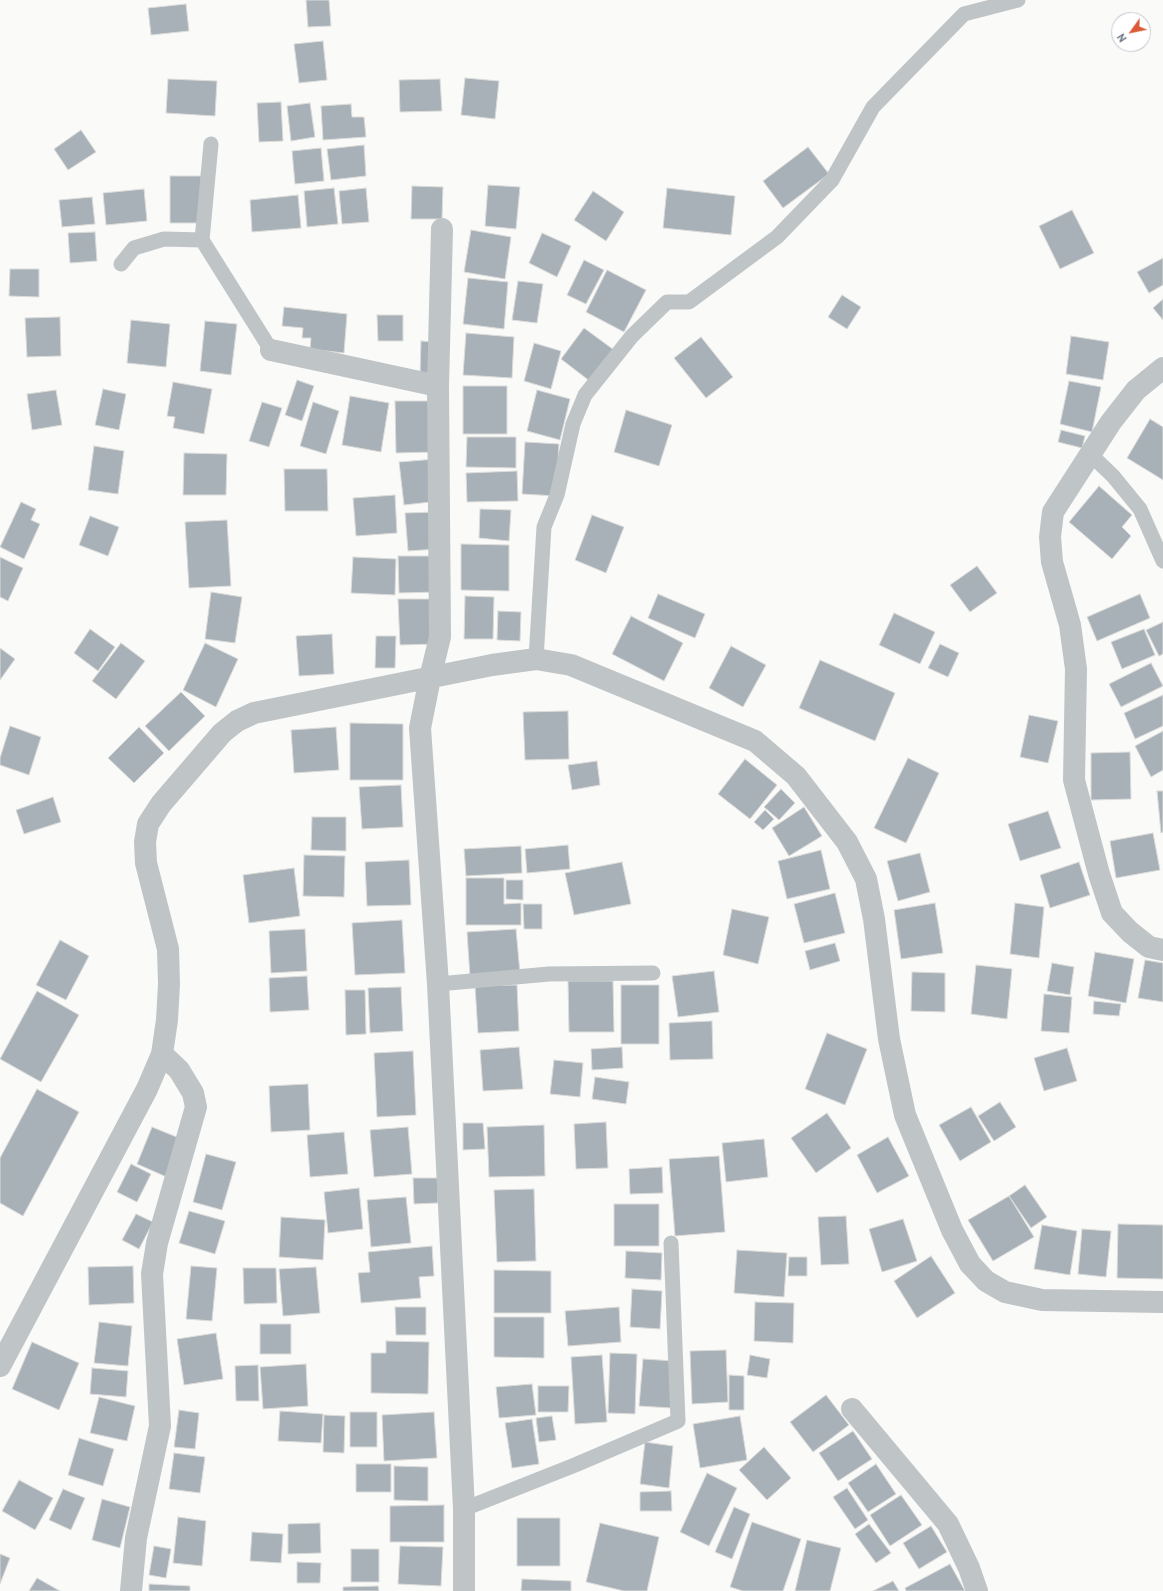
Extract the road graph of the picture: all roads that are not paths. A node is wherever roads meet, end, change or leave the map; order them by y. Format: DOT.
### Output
graph roads {
  1 [pos="1018,0"];
  2 [pos="211,144"];
  3 [pos="442,229"];
  4 [pos="202,240"];
  5 [pos="121,264"];
  6 [pos="271,350"];
  7 [pos="1163,368"];
  8 [pos="438,386"];
  9 [pos="1090,454"];
  10 [pos="1163,561"];
  11 [pos="536,659"];
  12 [pos="430,678"];
  13 [pos="1163,950"];
  14 [pos="653,973"];
  15 [pos="438,984"];
  16 [pos="162,1054"];
  17 [pos="671,1244"];
  18 [pos="1163,1302"];
  19 [pos="0,1366"];
  20 [pos="852,1409"];
  21 [pos="464,1509"];
  22 [pos="131,1591"];
  23 [pos="464,1591"];
  24 [pos="976,1591"];
  1 -- 11 [label="lane"];
  2 -- 4 [label="lane"];
  3 -- 8 [label="street"];
  4 -- 5 [label="lane"];
  4 -- 6 [label="lane"];
  6 -- 8 [label="street"];
  7 -- 9 [label="street"];
  8 -- 12 [label="street"];
  9 -- 10 [label="lane"];
  9 -- 13 [label="street"];
  11 -- 12 [label="street"];
  11 -- 18 [label="street"];
  12 -- 15 [label="street"];
  12 -- 16 [label="street"];
  14 -- 15 [label="lane"];
  15 -- 21 [label="street"];
  16 -- 19 [label="street"];
  16 -- 22 [label="street"];
  17 -- 21 [label="lane"];
  20 -- 24 [label="street"];
  21 -- 23 [label="street"];
}
